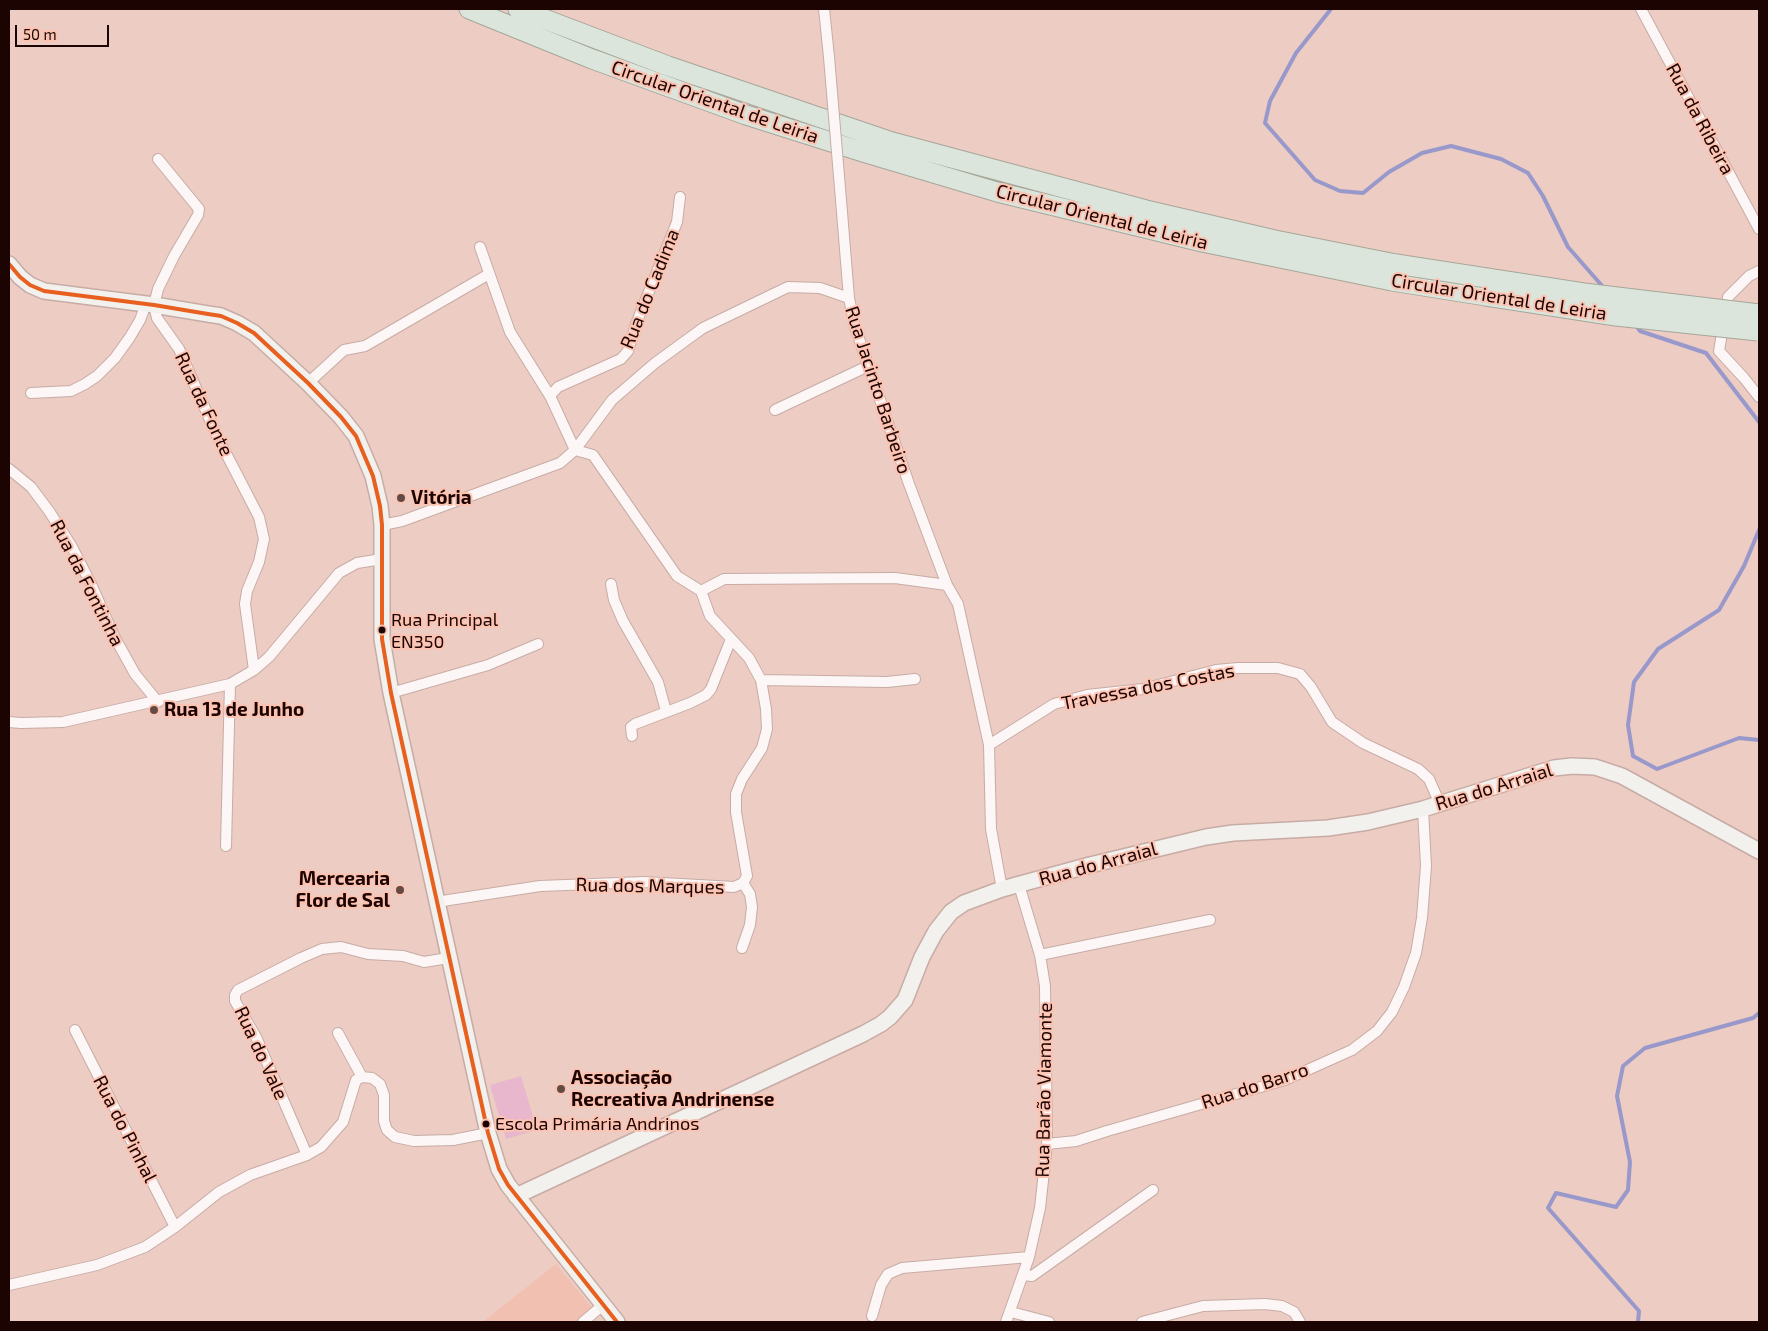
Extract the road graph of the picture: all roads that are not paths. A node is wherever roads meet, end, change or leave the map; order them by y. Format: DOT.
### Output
graph roads {
  1 [pos="469,9"];
  2 [pos="518,9"];
  3 [pos="824,9"];
  4 [pos="1641,9"];
  5 [pos="158,159"];
  6 [pos="680,197"];
  7 [pos="1759,229"];
  8 [pos="480,247"];
  9 [pos="9,264"];
  10 [pos="1759,271"];
  11 [pos="1394,272"];
  12 [pos="489,274"];
  13 [pos="849,298"];
  14 [pos="150,304"];
  15 [pos="1759,323"];
  16 [pos="868,366"];
  17 [pos="308,382"];
  18 [pos="31,393"];
  19 [pos="550,396"];
  20 [pos="1759,398"];
  21 [pos="775,410"];
  22 [pos="575,450"];
  23 [pos="9,469"];
  24 [pos="382,525"];
  25 [pos="382,559"];
  26 [pos="611,584"];
  27 [pos="947,585"];
  28 [pos="701,591"];
  29 [pos="731,639"];
  30 [pos="538,644"];
  31 [pos="254,670"];
  32 [pos="915,679"];
  33 [pos="761,680"];
  34 [pos="230,684"];
  35 [pos="391,694"];
  36 [pos="158,702"];
  37 [pos="666,711"];
  38 [pos="9,722"];
  39 [pos="632,736"];
  40 [pos="989,745"];
  41 [pos="1440,804"];
  42 [pos="1423,810"];
  43 [pos="226,846"];
  44 [pos="1759,851"];
  45 [pos="743,883"];
  46 [pos="1019,885"];
  47 [pos="1002,889"];
  48 [pos="436,902"];
  49 [pos="1210,920"];
  50 [pos="742,948"];
  51 [pos="1040,955"];
  52 [pos="448,958"];
  53 [pos="75,1030"];
  54 [pos="338,1033"];
  55 [pos="362,1077"];
  56 [pos="488,1133"];
  57 [pos="1047,1144"];
  58 [pos="307,1155"];
  59 [pos="1153,1190"];
  60 [pos="516,1196"];
  61 [pos="175,1227"];
  62 [pos="1029,1257"];
  63 [pos="1023,1275"];
  64 [pos="9,1285"];
  65 [pos="603,1305"];
  66 [pos="1011,1312"];
  67 [pos="872,1316"];
  68 [pos="582,1322"];
  69 [pos="617,1322"];
  70 [pos="1006,1322"];
  71 [pos="1049,1322"];
  72 [pos="1142,1322"];
  73 [pos="1300,1322"];
  1 -- 11 [label="highway, Circular Oriental de Leiria"];
  2 -- 11 [label="highway, Circular Oriental de Leiria"];
  3 -- 13 [label="street, bridge"];
  4 -- 7 [label="street, Rua da Ribeira"];
  5 -- 14 [label="street"];
  6 -- 19 [label="street, Rua do Cadima"];
  8 -- 12 [label="street"];
  9 -- 14 [label="street"];
  10 -- 20 [label="street"];
  11 -- 15 [label="highway, Circular Oriental de Leiria, bridge"];
  12 -- 17 [label="street"];
  12 -- 19 [label="street"];
  13 -- 16 [label="street, Rua Jacinto Barbeiro"];
  13 -- 22 [label="street, Rua Jacinto Barbeiro"];
  14 -- 17 [label="street"];
  14 -- 18 [label="street"];
  14 -- 31 [label="street, Rua da Fonte"];
  16 -- 21 [label="street"];
  16 -- 27 [label="street, Rua Jacinto Barbeiro"];
  17 -- 24 [label="street"];
  19 -- 22 [label="street"];
  22 -- 24 [label="street, Rua Jacinto Barbeiro"];
  22 -- 28 [label="street"];
  23 -- 36 [label="street, Rua da Fontinha"];
  24 -- 25 [label="street"];
  25 -- 31 [label="street"];
  25 -- 35 [label="street"];
  26 -- 37 [label="street"];
  27 -- 28 [label="street"];
  27 -- 40 [label="street, Rua Jacinto Barbeiro"];
  28 -- 29 [label="street, Rua dos Marques"];
  29 -- 33 [label="street, Rua dos Marques"];
  29 -- 37 [label="street"];
  30 -- 35 [label="street"];
  31 -- 34 [label="street"];
  32 -- 33 [label="street"];
  33 -- 45 [label="street, Rua dos Marques"];
  34 -- 36 [label="street"];
  34 -- 43 [label="street"];
  35 -- 48 [label="street"];
  36 -- 38 [label="street"];
  37 -- 39 [label="street"];
  40 -- 41 [label="street, Travessa dos Costas"];
  40 -- 47 [label="street, Rua Jacinto Barbeiro"];
  41 -- 42 [label="street, Rua do Arraial"];
  41 -- 44 [label="street, Rua do Arraial"];
  42 -- 46 [label="street, Rua do Arraial"];
  42 -- 57 [label="street, Rua do Barro"];
  45 -- 48 [label="street, Rua dos Marques"];
  45 -- 50 [label="street"];
  46 -- 47 [label="street, Rua do Arraial"];
  46 -- 51 [label="street, Rua Barão Viamonte"];
  47 -- 60 [label="street, Rua do Arraial"];
  48 -- 52 [label="street"];
  49 -- 51 [label="street"];
  51 -- 57 [label="street, Rua Barão Viamonte"];
  52 -- 56 [label="street"];
  52 -- 58 [label="street, Rua do Vale"];
  53 -- 61 [label="street, Rua do Pinhal"];
  54 -- 55 [label="street"];
  55 -- 56 [label="street"];
  55 -- 58 [label="street"];
  56 -- 60 [label="street"];
  57 -- 62 [label="street, Rua Barão Viamonte"];
  58 -- 61 [label="street"];
  59 -- 63 [label="street"];
  60 -- 65 [label="street"];
  61 -- 64 [label="street"];
  62 -- 63 [label="street, Rua Barão Viamonte"];
  62 -- 67 [label="street"];
  63 -- 66 [label="street, Rua Barão Viamonte"];
  65 -- 68 [label="street"];
  65 -- 69 [label="street"];
  66 -- 70 [label="street, Rua Barão Viamonte"];
  66 -- 71 [label="street"];
  72 -- 73 [label="street"];
}
